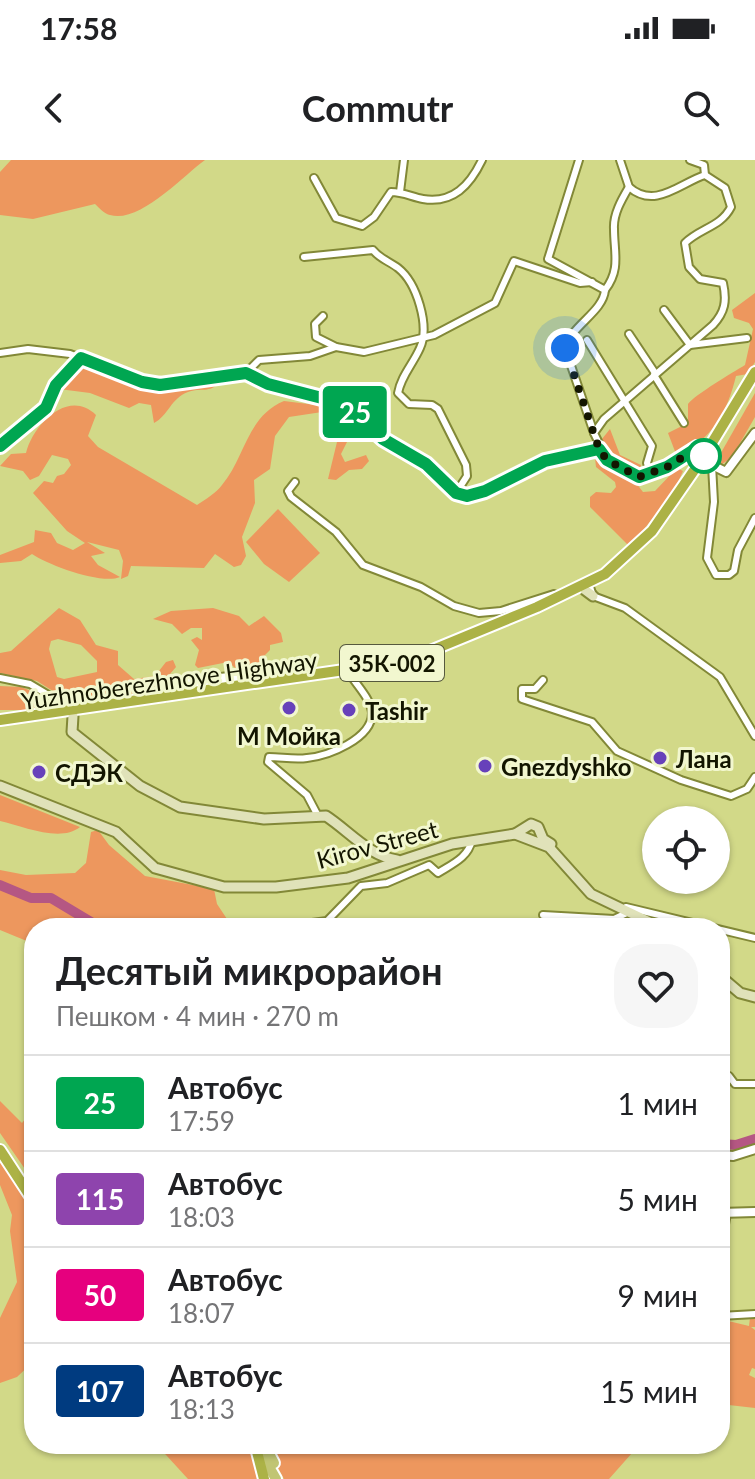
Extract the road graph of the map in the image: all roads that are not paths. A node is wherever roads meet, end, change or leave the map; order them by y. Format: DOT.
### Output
graph roads {
  1 [pos="404,160"];
  2 [pos="482,160"];
  3 [pos="579,160"];
  4 [pos="620,160"];
  5 [pos="690,160"];
  6 [pos="705,175"];
  7 [pos="314,178"];
  8 [pos="629,187"];
  9 [pos="400,192"];
  10 [pos="304,257"];
  11 [pos="592,282"];
  12 [pos="605,290"];
  13 [pos="664,310"];
  14 [pos="323,316"];
  15 [pos="629,334"];
  16 [pos="424,337"];
  17 [pos="747,338"];
  18 [pos="587,340"];
  19 [pos="690,345"];
  20 [pos="336,347"];
  21 [pos="0,353"];
  22 [pos="81,358"];
  23 [pos="246,373"];
  24 [pos="654,374"];
  25 [pos="754,378"];
  26 [pos="623,403"];
  27 [pos="684,423"];
  28 [pos="594,433"];
  29 [pos="755,433"];
  30 [pos="0,446"];
  31 [pos="599,449"];
  32 [pos="706,461"];
  33 [pos="651,475"];
  34 [pos="295,482"];
  35 [pos="456,493"];
  36 [pos="755,518"];
  37 [pos="591,593"];
  38 [pos="566,594"];
  39 [pos="350,674"];
  40 [pos="0,678"];
  41 [pos="543,680"];
  42 [pos="72,711"];
  43 [pos="2,721"];
  44 [pos="755,736"];
  45 [pos="755,777"];
  46 [pos="0,786"];
  47 [pos="317,814"];
  48 [pos="472,840"];
  49 [pos="366,847"];
  50 [pos="401,861"];
  51 [pos="355,873"];
  52 [pos="625,909"];
  53 [pos="543,915"];
  54 [pos="330,918"];
  55 [pos="596,918"];
  56 [pos="615,918"];
  57 [pos="643,918"];
  58 [pos="665,918"];
  59 [pos="730,932"];
  60 [pos="755,938"];
  61 [pos="730,984"];
  62 [pos="755,997"];
  63 [pos="730,1077"];
  64 [pos="755,1084"];
  65 [pos="0,1141"];
  66 [pos="755,1149"];
  67 [pos="4,1153"];
  68 [pos="730,1153"];
  69 [pos="24,1178"];
  70 [pos="24,1186"];
  71 [pos="755,1212"];
  72 [pos="730,1213"];
  73 [pos="755,1314"];
  74 [pos="730,1315"];
  75 [pos="261,1454"];
  76 [pos="265,1454"];
  77 [pos="266,1479"];
  78 [pos="279,1479"];
  1 -- 9 [label="street"];
  2 -- 9 [label="street"];
  3 -- 11 [label="street"];
  4 -- 8 [label="street"];
  5 -- 6 [label="street"];
  6 -- 8 [label="street"];
  6 -- 19 [label="street"];
  7 -- 9 [label="street"];
  8 -- 12 [label="street"];
  10 -- 16 [label="street"];
  11 -- 12 [label="street"];
  11 -- 16 [label="street"];
  12 -- 28 [label="street"];
  13 -- 19 [label="street"];
  14 -- 20 [label="street"];
  15 -- 24 [label="street"];
  16 -- 20 [label="street"];
  16 -- 35 [label="street"];
  17 -- 19 [label="street"];
  18 -- 26 [label="street"];
  19 -- 24 [label="street"];
  20 -- 23 [label="street"];
  21 -- 22 [label="street"];
  22 -- 23 [label="street"];
  22 -- 30 [label="street"];
  23 -- 35 [label="street"];
  24 -- 26 [label="street"];
  24 -- 27 [label="street"];
  25 -- 32 [label="highway, Yuzhnoberezhnoye Highway / 35К-002"];
  26 -- 28 [label="street"];
  26 -- 33 [label="street"];
  28 -- 31 [label="street"];
  29 -- 32 [label="street"];
  31 -- 33 [label="street"];
  31 -- 35 [label="street"];
  32 -- 33 [label="street"];
  32 -- 36 [label="street"];
  32 -- 37 [label="highway, Yuzhnoberezhnoye Highway / 35К-002"];
  32 -- 38 [label="highway, 35К-002"];
  34 -- 38 [label="street"];
  37 -- 39 [label="highway, Yuzhnoberezhnoye Highway / 35К-002"];
  37 -- 44 [label="street"];
  38 -- 42 [label="highway, Yuzhnoberezhnoye Highway / 35К-002"];
  39 -- 42 [label="highway, Yuzhnoberezhnoye Highway / 35К-002"];
  39 -- 47 [label="street"];
  40 -- 42 [label="street"];
  41 -- 45 [label="street"];
  42 -- 43 [label="highway"];
  42 -- 47 [label="main road"];
  46 -- 51 [label="main road, Kirov Street"];
  47 -- 49 [label="main road"];
  48 -- 50 [label="main road, Kirov Street"];
  48 -- 52 [label="main road, Kirov Street"];
  48 -- 54 [label="street"];
  49 -- 50 [label="main road"];
  49 -- 51 [label="street"];
  50 -- 51 [label="main road, Kirov Street"];
  52 -- 56 [label="street"];
  52 -- 57 [label="main road"];
  52 -- 58 [label="street"];
  53 -- 55 [label="street"];
  59 -- 60 [label="street"];
  61 -- 62 [label="main road"];
  63 -- 64 [label="street"];
  65 -- 67 [label="highway"];
  66 -- 68 [label="street"];
  67 -- 69 [label="highway"];
  67 -- 70 [label="highway"];
  71 -- 72 [label="street"];
  73 -- 74 [label="street"];
  75 -- 77 [label="highway"];
  76 -- 78 [label="main road"];
}
